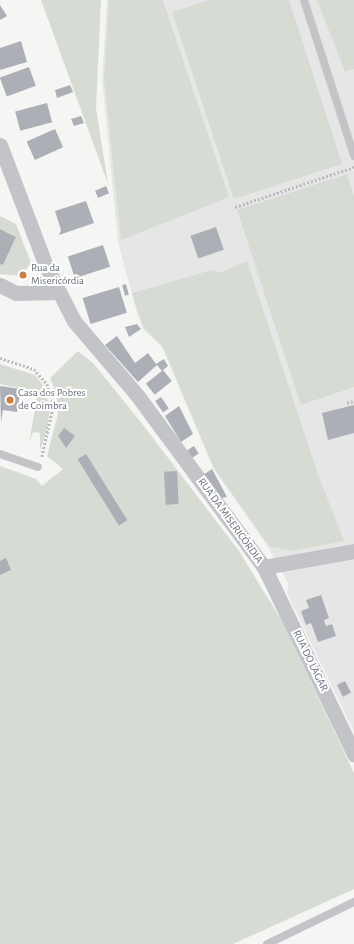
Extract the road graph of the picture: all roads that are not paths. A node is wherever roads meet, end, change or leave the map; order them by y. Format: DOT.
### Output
graph roads {
  1 [pos="304,0"];
  2 [pos="0,145"];
  3 [pos="354,156"];
  4 [pos="0,285"];
  5 [pos="58,292"];
  6 [pos="0,454"];
  7 [pos="38,467"];
  8 [pos="354,551"];
  9 [pos="264,567"];
  10 [pos="354,754"];
  11 [pos="354,902"];
  12 [pos="267,944"];
  1 -- 3 [label="lane"];
  2 -- 5 [label="street, RUA DA MISERICÓRDIA"];
  4 -- 5 [label="street"];
  5 -- 9 [label="street, RUA DA MISERICÓRDIA"];
  6 -- 7 [label="lane"];
  8 -- 9 [label="street"];
  9 -- 10 [label="street, RUA DO LAGAR"];
  11 -- 12 [label="lane"];
}
